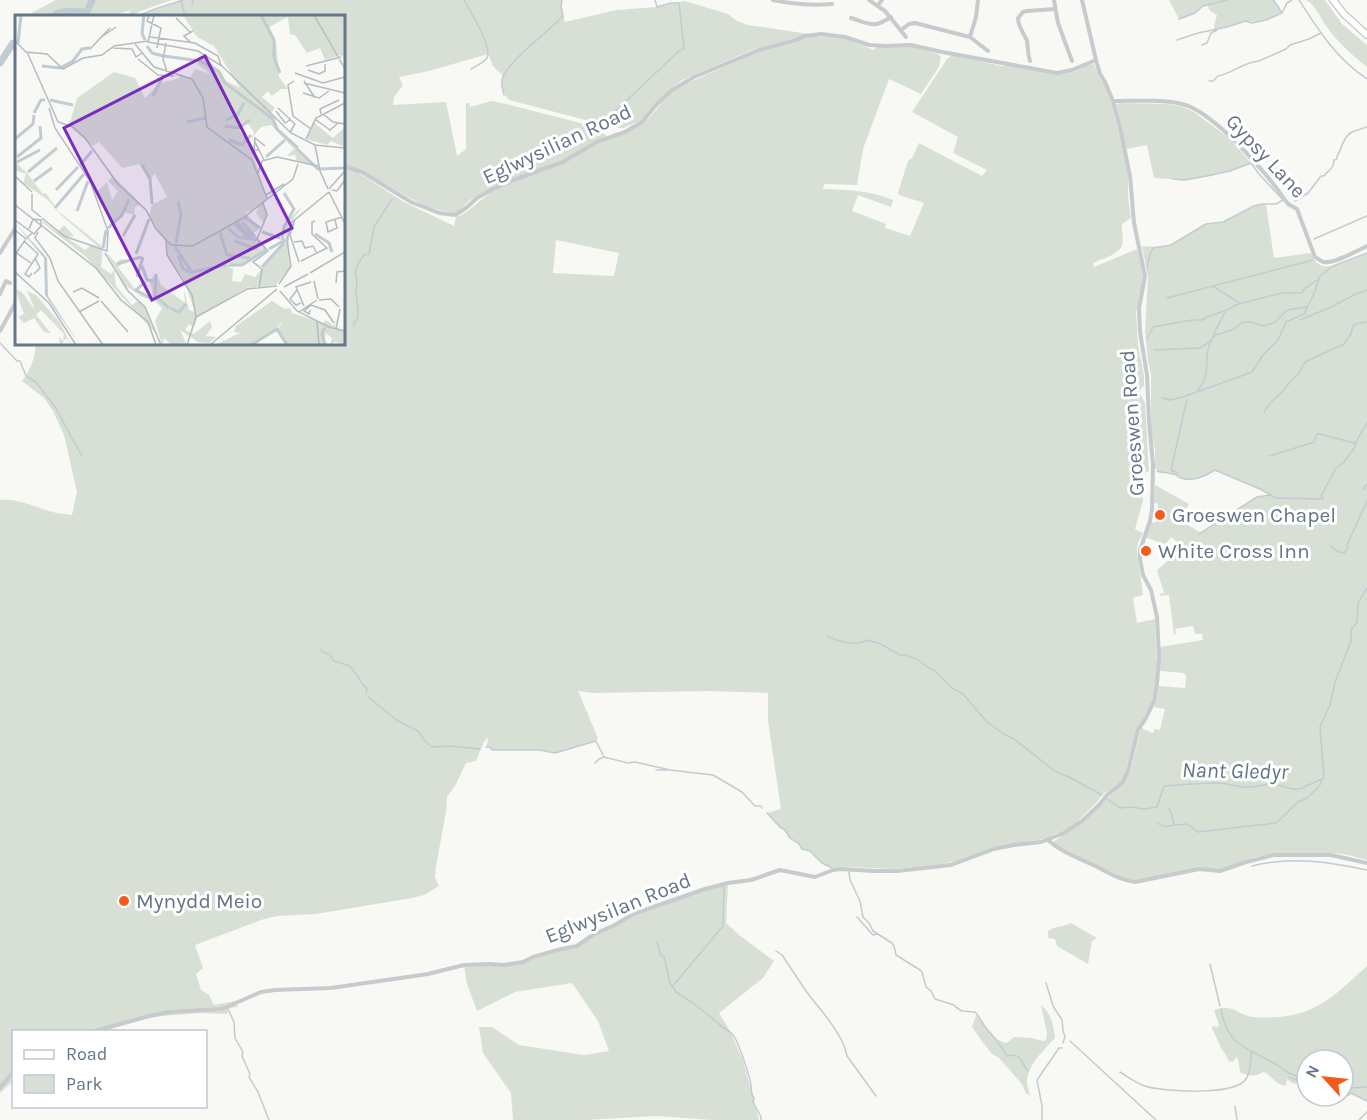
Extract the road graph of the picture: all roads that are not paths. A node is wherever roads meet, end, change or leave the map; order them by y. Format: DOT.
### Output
graph roads {
  1 [pos="773,0"];
  2 [pos="869,0"];
  3 [pos="882,0"];
  4 [pos="978,0"];
  5 [pos="1054,0"];
  6 [pos="1082,0"];
  7 [pos="1333,0"];
  8 [pos="832,4"];
  9 [pos="878,5"];
  10 [pos="1055,9"];
  11 [pos="891,17"];
  12 [pos="851,18"];
  13 [pos="901,30"];
  14 [pos="1367,35"];
  15 [pos="906,37"];
  16 [pos="970,37"];
  17 [pos="988,51"];
  18 [pos="1095,60"];
  19 [pos="1030,61"];
  20 [pos="1072,61"];
  21 [pos="1113,101"];
  22 [pos="345,166"];
  23 [pos="15,229"];
  24 [pos="1367,246"];
  25 [pos="0,253"];
  26 [pos="10,283"];
  27 [pos="0,294"];
  28 [pos="15,304"];
  29 [pos="1,330"];
  30 [pos="1048,840"];
  31 [pos="1367,863"];
  32 [pos="99,1030"];
  33 [pos="12,1073"];
  34 [pos="0,1088"];
  1 -- 8 [label="street"];
  2 -- 9 [label="street"];
  3 -- 9 [label="street"];
  4 -- 16 [label="street"];
  5 -- 10 [label="street"];
  6 -- 18 [label="street, Groeswen Road"];
  7 -- 14 [label="main road"];
  9 -- 11 [label="street"];
  10 -- 19 [label="street"];
  10 -- 20 [label="street"];
  11 -- 12 [label="street"];
  11 -- 13 [label="street"];
  13 -- 15 [label="street"];
  13 -- 16 [label="street"];
  16 -- 17 [label="street"];
  18 -- 21 [label="street, Groeswen Road"];
  18 -- 22 [label="street, Eglwysilian Road"];
  21 -- 24 [label="street, Gypsy Lane"];
  21 -- 30 [label="street, Groeswen Road"];
  23 -- 25 [label="street"];
  26 -- 27 [label="street"];
  28 -- 29 [label="street"];
  30 -- 31 [label="street"];
  30 -- 32 [label="street, Eglwysilan Road"];
  33 -- 34 [label="street"];
}
